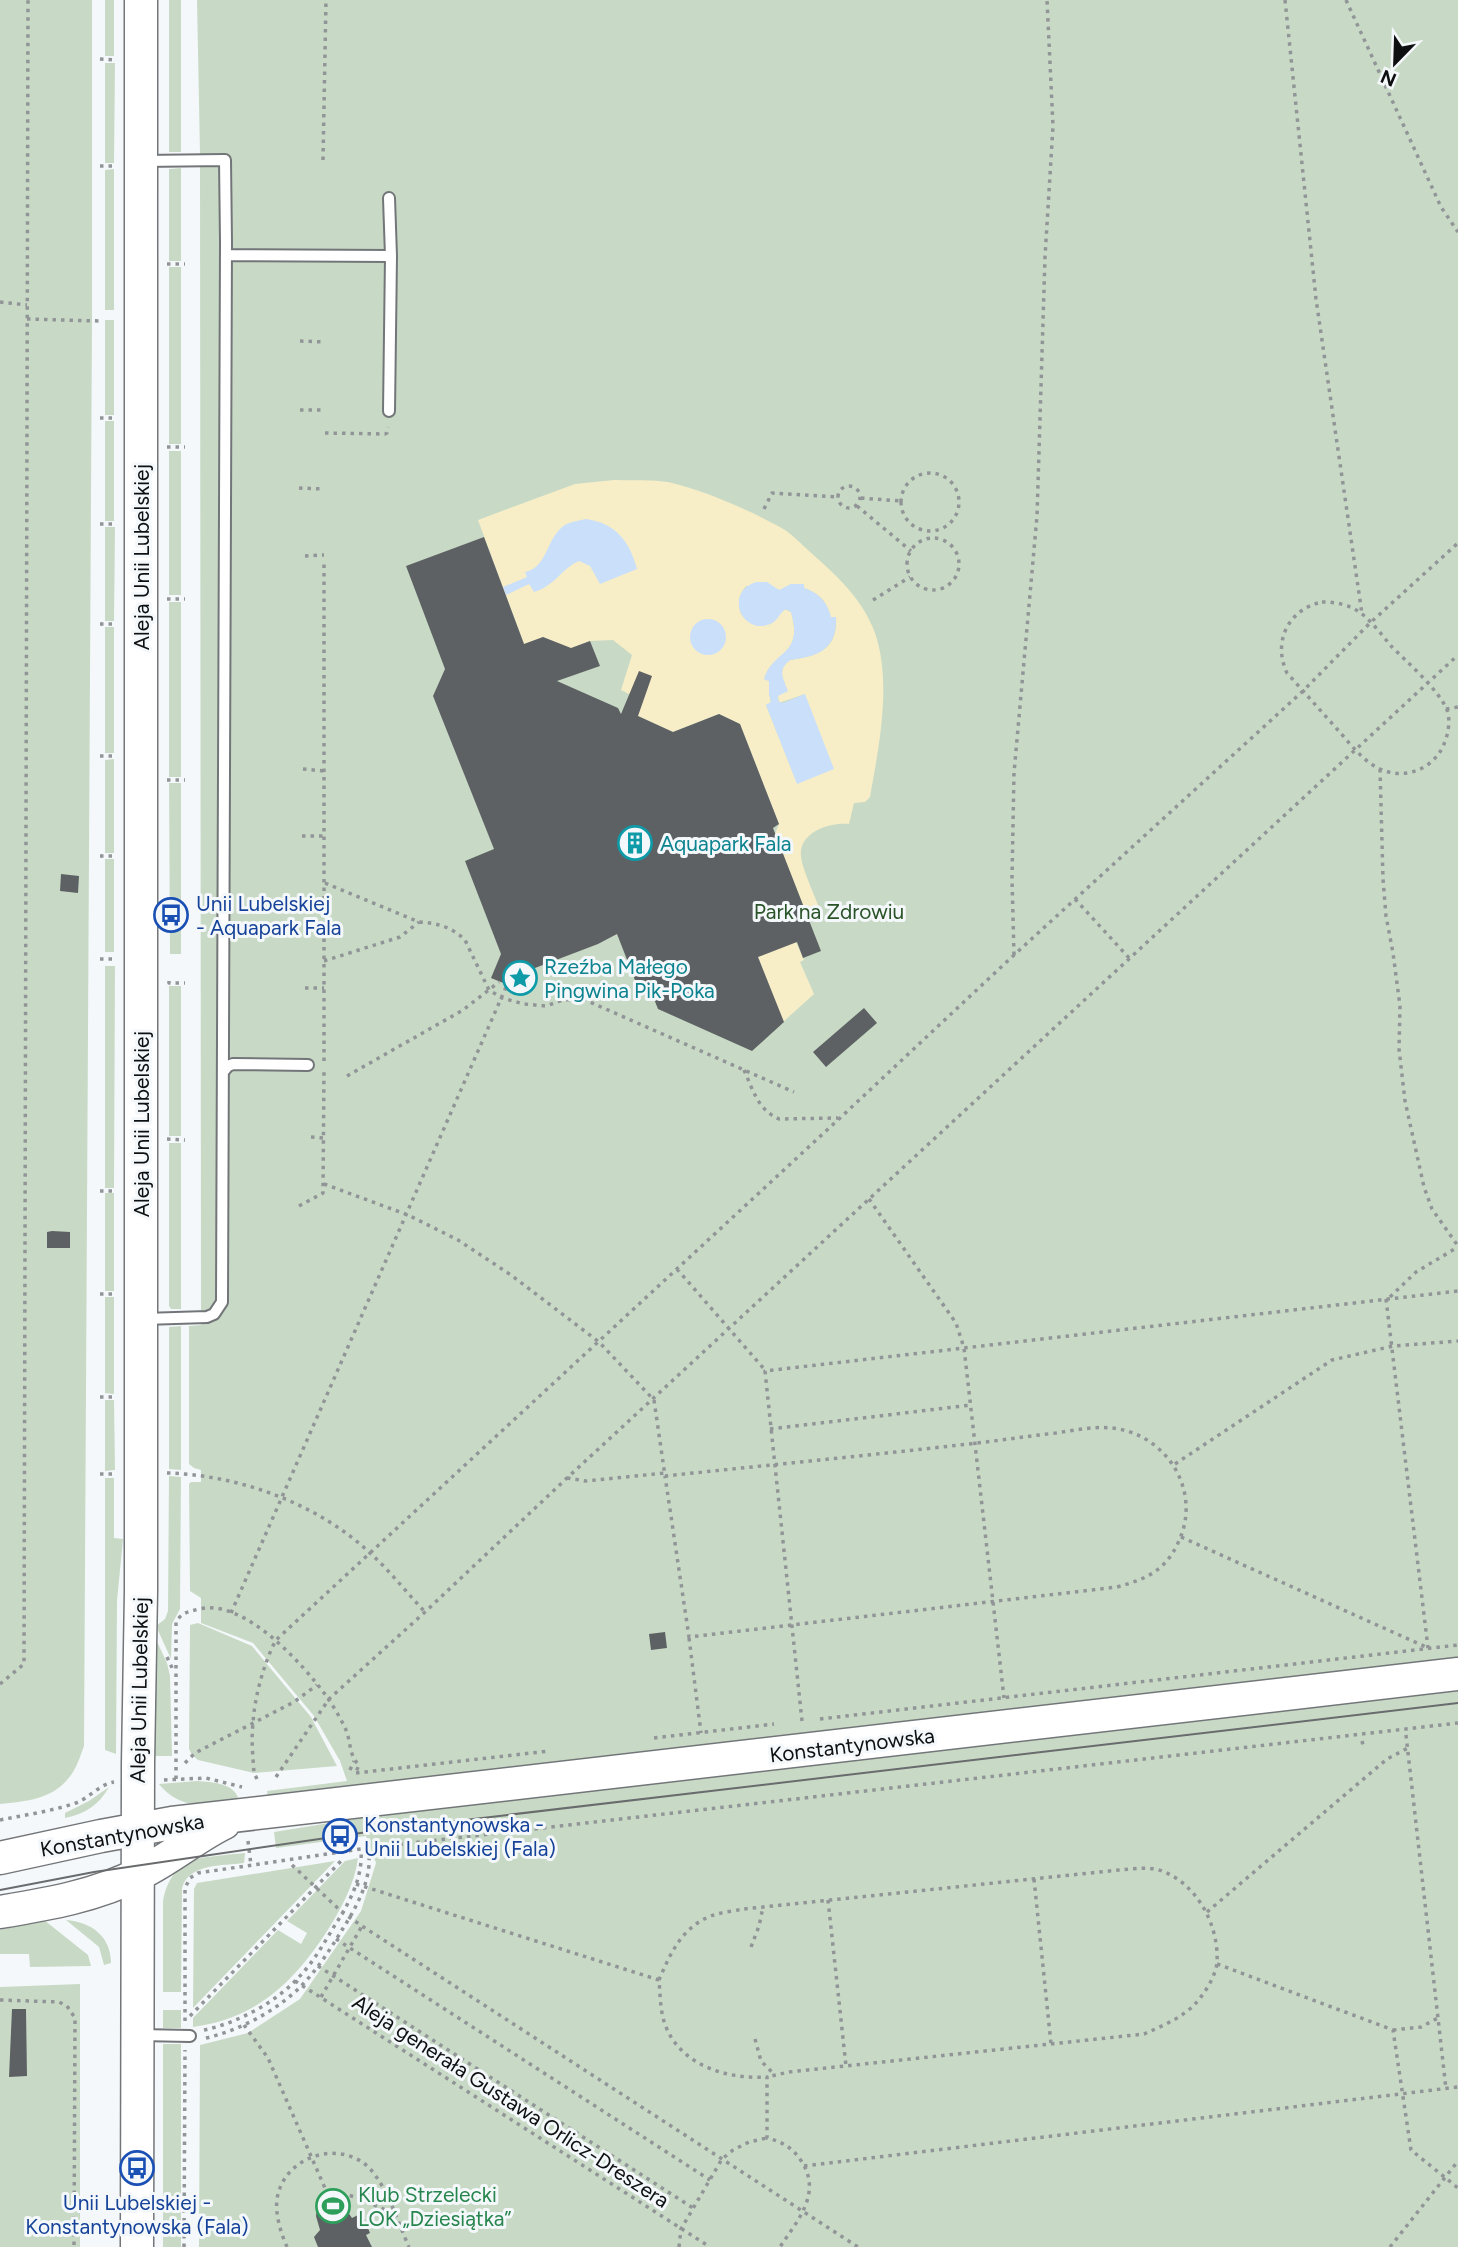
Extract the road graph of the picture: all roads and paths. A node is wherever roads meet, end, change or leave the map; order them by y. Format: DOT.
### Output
graph roads {
  1 [pos="28,0"];
  2 [pos="141,0"];
  3 [pos="326,0"];
  4 [pos="1047,0"];
  5 [pos="1285,0"];
  6 [pos="1346,0"];
  7 [pos="100,59"];
  8 [pos="114,60"];
  9 [pos="323,160"];
  10 [pos="128,164"];
  11 [pos="100,166"];
  12 [pos="389,198"];
  13 [pos="1458,232"];
  14 [pos="226,255"];
  15 [pos="391,256"];
  16 [pos="167,264"];
  17 [pos="185,264"];
  18 [pos="0,302"];
  19 [pos="27,305"];
  20 [pos="27,319"];
  21 [pos="100,321"];
  22 [pos="300,341"];
  23 [pos="325,342"];
  24 [pos="300,410"];
  25 [pos="325,410"];
  26 [pos="389,411"];
  27 [pos="100,418"];
  28 [pos="114,418"];
  29 [pos="325,433"];
  30 [pos="167,447"];
  31 [pos="185,447"];
  32 [pos="299,488"];
  33 [pos="324,488"];
  34 [pos="838,497"];
  35 [pos="861,498"];
  36 [pos="901,501"];
  37 [pos="856,506"];
  38 [pos="764,509"];
  39 [pos="100,524"];
  40 [pos="114,524"];
  41 [pos="933,531"];
  42 [pos="934,538"];
  43 [pos="1458,543"];
  44 [pos="911,551"];
  45 [pos="324,555"];
  46 [pos="305,556"];
  47 [pos="324,564"];
  48 [pos="910,577"];
  49 [pos="167,599"];
  50 [pos="185,599"];
  51 [pos="873,600"];
  52 [pos="1362,614"];
  53 [pos="1370,623"];
  54 [pos="100,624"];
  55 [pos="114,624"];
  56 [pos="1458,655"];
  57 [pos="1427,684"];
  58 [pos="1303,691"];
  59 [pos="1458,707"];
  60 [pos="1446,709"];
  61 [pos="1355,749"];
  62 [pos="114,756"];
  63 [pos="100,757"];
  64 [pos="303,769"];
  65 [pos="1380,769"];
  66 [pos="324,771"];
  67 [pos="167,780"];
  68 [pos="185,780"];
  69 [pos="302,836"];
  70 [pos="324,836"];
  71 [pos="100,856"];
  72 [pos="114,856"];
  73 [pos="324,882"];
  74 [pos="1075,899"];
  75 [pos="302,911"];
  76 [pos="324,912"];
  77 [pos="419,922"];
  78 [pos="1014,955"];
  79 [pos="114,958"];
  80 [pos="100,959"];
  81 [pos="1130,959"];
  82 [pos="324,961"];
  83 [pos="169,971"];
  84 [pos="499,982"];
  85 [pos="185,983"];
  86 [pos="508,985"];
  87 [pos="305,988"];
  88 [pos="324,988"];
  89 [pos="489,990"];
  90 [pos="502,998"];
  91 [pos="308,1065"];
  92 [pos="744,1070"];
  93 [pos="223,1072"];
  94 [pos="347,1076"];
  95 [pos="794,1092"];
  96 [pos="840,1118"];
  97 [pos="310,1137"];
  98 [pos="323,1138"];
  99 [pos="167,1139"];
  100 [pos="185,1140"];
  101 [pos="324,1184"];
  102 [pos="100,1191"];
  103 [pos="114,1191"];
  104 [pos="869,1199"];
  105 [pos="299,1206"];
  106 [pos="408,1215"];
  107 [pos="1458,1246"];
  108 [pos="677,1269"];
  109 [pos="1458,1290"];
  110 [pos="100,1294"];
  111 [pos="114,1294"];
  112 [pos="1387,1298"];
  113 [pos="141,1319"];
  114 [pos="729,1328"];
  115 [pos="1458,1341"];
  116 [pos="599,1342"];
  117 [pos="1393,1346"];
  118 [pos="964,1348"];
  119 [pos="765,1371"];
  120 [pos="100,1397"];
  121 [pos="114,1397"];
  122 [pos="654,1400"];
  123 [pos="971,1405"];
  124 [pos="770,1429"];
  125 [pos="975,1443"];
  126 [pos="773,1465"];
  127 [pos="1174,1465"];
  128 [pos="167,1473"];
  129 [pos="100,1474"];
  130 [pos="114,1474"];
  131 [pos="665,1474"];
  132 [pos="567,1478"];
  133 [pos="281,1497"];
  134 [pos="1181,1537"];
  135 [pos="369,1552"];
  136 [pos="993,1602"];
  137 [pos="425,1612"];
  138 [pos="231,1613"];
  139 [pos="791,1625"];
  140 [pos="689,1637"];
  141 [pos="275,1640"];
  142 [pos="1458,1645"];
  143 [pos="1428,1648"];
  144 [pos="1458,1674"];
  145 [pos="0,1684"];
  146 [pos="317,1685"];
  147 [pos="1004,1698"];
  148 [pos="329,1699"];
  149 [pos="815,1720"];
  150 [pos="802,1721"];
  151 [pos="1458,1723"];
  152 [pos="253,1724"];
  153 [pos="776,1724"];
  154 [pos="701,1733"];
  155 [pos="1406,1735"];
  156 [pos="650,1739"];
  157 [pos="1408,1748"];
  158 [pos="557,1750"];
  159 [pos="354,1760"];
  160 [pos="185,1763"];
  161 [pos="350,1770"];
  162 [pos="276,1777"];
  163 [pos="176,1779"];
  164 [pos="257,1779"];
  165 [pos="154,1780"];
  166 [pos="114,1782"];
  167 [pos="248,1811"];
  168 [pos="0,1820"];
  169 [pos="138,1828"];
  170 [pos="361,1849"];
  171 [pos="369,1854"];
  172 [pos="344,1857"];
  173 [pos="0,1858"];
  174 [pos="292,1865"];
  175 [pos="251,1866"];
  176 [pos="138,1875"];
  177 [pos="1034,1879"];
  178 [pos="356,1884"];
  179 [pos="316,1886"];
  180 [pos="364,1886"];
  181 [pos="828,1900"];
  182 [pos="763,1907"];
  183 [pos="0,1912"];
  184 [pos="1207,1912"];
  185 [pos="343,1913"];
  186 [pos="350,1918"];
  187 [pos="362,1926"];
  188 [pos="336,1939"];
  189 [pos="751,1947"];
  190 [pos="349,1948"];
  191 [pos="1217,1964"];
  192 [pos="318,1966"];
  193 [pos="334,1975"];
  194 [pos="659,1980"];
  195 [pos="295,1981"];
  196 [pos="303,1985"];
  197 [pos="321,1997"];
  198 [pos="0,2000"];
  199 [pos="190,2016"];
  200 [pos="1438,2017"];
  201 [pos="244,2025"];
  202 [pos="1393,2030"];
  203 [pos="186,2034"];
  204 [pos="138,2035"];
  205 [pos="204,2038"];
  206 [pos="755,2039"];
  207 [pos="1051,2044"];
  208 [pos="846,2066"];
  209 [pos="775,2075"];
  210 [pos="767,2077"];
  211 [pos="1458,2087"];
  212 [pos="1447,2089"];
  213 [pos="1403,2094"];
  214 [pos="767,2138"];
  215 [pos="312,2156"];
  216 [pos="722,2159"];
  217 [pos="1458,2161"];
  218 [pos="804,2166"];
  219 [pos="1445,2177"];
  220 [pos="710,2180"];
  221 [pos="1458,2188"];
  222 [pos="693,2208"];
  223 [pos="803,2212"];
  224 [pos="394,2214"];
  225 [pos="681,2229"];
  226 [pos="74,2247"];
  227 [pos="137,2247"];
  228 [pos="184,2247"];
  229 [pos="287,2247"];
  230 [pos="409,2247"];
  231 [pos="680,2247"];
  232 [pos="710,2247"];
  233 [pos="780,2247"];
  234 [pos="858,2247"];
  235 [pos="1390,2247"];
  1 -- 19 [label="path"];
  2 -- 10 [label="street, Aleja Unii Lubelskiej"];
  3 -- 9 [label="path"];
  4 -- 78 [label="path"];
  5 -- 52 [label="path"];
  6 -- 13 [label="path"];
  7 -- 8 [label="path"];
  10 -- 11 [label="path"];
  10 -- 14 [label="lane"];
  10 -- 113 [label="street, Aleja Unii Lubelskiej"];
  12 -- 15 [label="lane"];
  14 -- 15 [label="lane"];
  14 -- 93 [label="lane"];
  15 -- 26 [label="lane"];
  16 -- 17 [label="path"];
  18 -- 19 [label="path"];
  19 -- 20 [label="path"];
  20 -- 21 [label="path"];
  20 -- 145 [label="path"];
  22 -- 23 [label="path"];
  24 -- 25 [label="path"];
  26 -- 29 [label="path"];
  27 -- 28 [label="path"];
  30 -- 31 [label="path"];
  32 -- 33 [label="path"];
  34 -- 35 [label="path"];
  34 -- 37 [label="path"];
  34 -- 38 [label="path"];
  35 -- 36 [label="path"];
  35 -- 37 [label="path"];
  36 -- 41 [label="path"];
  36 -- 41 [label="path"];
  37 -- 44 [label="path"];
  39 -- 40 [label="path"];
  41 -- 42 [label="path"];
  42 -- 44 [label="path"];
  42 -- 48 [label="path"];
  43 -- 53 [label="path"];
  44 -- 48 [label="path"];
  45 -- 46 [label="path"];
  47 -- 66 [label="path"];
  48 -- 51 [label="path"];
  49 -- 50 [label="path"];
  52 -- 53 [label="path"];
  52 -- 58 [label="path"];
  53 -- 57 [label="path"];
  53 -- 58 [label="path"];
  54 -- 55 [label="path"];
  56 -- 57 [label="path"];
  57 -- 60 [label="path"];
  57 -- 61 [label="path"];
  58 -- 61 [label="path"];
  58 -- 74 [label="path"];
  59 -- 60 [label="path"];
  60 -- 65 [label="path"];
  61 -- 65 [label="path"];
  61 -- 81 [label="path"];
  62 -- 63 [label="path"];
  64 -- 66 [label="path"];
  65 -- 107 [label="path"];
  66 -- 70 [label="path"];
  67 -- 68 [label="path"];
  69 -- 70 [label="path"];
  70 -- 73 [label="path"];
  71 -- 72 [label="path"];
  73 -- 76 [label="path"];
  73 -- 77 [label="path"];
  74 -- 78 [label="path"];
  74 -- 81 [label="path"];
  75 -- 76 [label="path"];
  76 -- 82 [label="path"];
  77 -- 82 [label="path"];
  77 -- 89 [label="path"];
  78 -- 96 [label="path"];
  79 -- 80 [label="path"];
  81 -- 104 [label="path"];
  82 -- 88 [label="path"];
  83 -- 85 [label="path"];
  84 -- 89 [label="path"];
  86 -- 90 [label="path"];
  87 -- 88 [label="path"];
  88 -- 98 [label="path"];
  89 -- 90 [label="path"];
  89 -- 94 [label="path"];
  90 -- 92 [label="path"];
  90 -- 106 [label="path"];
  91 -- 93 [label="lane"];
  92 -- 95 [label="path"];
  92 -- 96 [label="path"];
  93 -- 113 [label="lane"];
  96 -- 108 [label="path"];
  97 -- 98 [label="path"];
  98 -- 101 [label="path"];
  99 -- 100 [label="path"];
  101 -- 105 [label="path"];
  101 -- 106 [label="path"];
  102 -- 103 [label="path"];
  104 -- 114 [label="path"];
  104 -- 118 [label="path"];
  106 -- 116 [label="path"];
  106 -- 133 [label="path"];
  107 -- 112 [label="path"];
  108 -- 114 [label="path"];
  108 -- 116 [label="path"];
  109 -- 112 [label="path"];
  110 -- 111 [label="path"];
  112 -- 117 [label="path"];
  112 -- 118 [label="path"];
  113 -- 169 [label="street, Aleja Unii Lubelskiej"];
  114 -- 119 [label="path"];
  114 -- 122 [label="path"];
  115 -- 117 [label="path"];
  116 -- 122 [label="path"];
  116 -- 135 [label="path"];
  117 -- 127 [label="path"];
  117 -- 143 [label="path"];
  118 -- 119 [label="path"];
  118 -- 123 [label="path"];
  119 -- 124 [label="path"];
  120 -- 121 [label="path"];
  122 -- 131 [label="path"];
  122 -- 132 [label="path"];
  123 -- 124 [label="path"];
  123 -- 125 [label="path"];
  124 -- 126 [label="path"];
  125 -- 126 [label="path"];
  125 -- 127 [label="path"];
  125 -- 136 [label="path"];
  126 -- 131 [label="path"];
  126 -- 139 [label="path"];
  127 -- 134 [label="path"];
  128 -- 133 [label="path"];
  129 -- 130 [label="path"];
  131 -- 132 [label="path"];
  131 -- 140 [label="path"];
  132 -- 137 [label="path"];
  133 -- 135 [label="path"];
  133 -- 138 [label="path"];
  134 -- 136 [label="path"];
  134 -- 143 [label="path"];
  135 -- 137 [label="path"];
  135 -- 141 [label="path"];
  136 -- 139 [label="path"];
  136 -- 147 [label="path"];
  137 -- 148 [label="path"];
  138 -- 141 [label="path"];
  138 -- 163 [label="path"];
  139 -- 140 [label="path"];
  139 -- 150 [label="path"];
  140 -- 154 [label="path"];
  141 -- 146 [label="path"];
  141 -- 152 [label="path"];
  142 -- 143 [label="path"];
  143 -- 147 [label="path"];
  144 -- 167 [label="street, Konstantynowska"];
  146 -- 148 [label="path"];
  146 -- 152 [label="path"];
  147 -- 149 [label="path"];
  148 -- 159 [label="path"];
  148 -- 162 [label="path"];
  151 -- 170 [label="path"];
  152 -- 160 [label="path"];
  152 -- 164 [label="path"];
  153 -- 154 [label="path"];
  154 -- 156 [label="path"];
  155 -- 157 [label="path"];
  157 -- 184 [label="path"];
  157 -- 200 [label="path"];
  158 -- 159 [label="path"];
  159 -- 161 [label="path"];
  163 -- 165 [label="path"];
  163 -- 167 [label="path"];
  166 -- 168 [label="path"];
  167 -- 169 [label="street, Konstantynowska"];
  167 -- 175 [label="path"];
  167 -- 176 [label="street, Konstantynowska"];
  169 -- 173 [label="street, Konstantynowska"];
  169 -- 176 [label="street, Aleja Unii Lubelskiej"];
  170 -- 175 [label="path"];
  170 -- 178 [label="path"];
  171 -- 180 [label="path"];
  172 -- 179 [label="path"];
  174 -- 179 [label="path"];
  175 -- 203 [label="path"];
  176 -- 183 [label="street, Konstantynowska"];
  176 -- 204 [label="street, Aleja Unii Lubelskiej"];
  177 -- 181 [label="path"];
  177 -- 184 [label="path"];
  177 -- 207 [label="path"];
  178 -- 180 [label="path"];
  178 -- 185 [label="path"];
  179 -- 185 [label="path"];
  179 -- 199 [label="path"];
  180 -- 186 [label="path"];
  180 -- 194 [label="path"];
  181 -- 182 [label="path"];
  181 -- 208 [label="path"];
  182 -- 189 [label="path"];
  182 -- 194 [label="path"];
  184 -- 191 [label="path"];
  185 -- 186 [label="path"];
  185 -- 195 [label="path"];
  186 -- 187 [label="path"];
  186 -- 188 [label="path"];
  187 -- 190 [label="path"];
  187 -- 216 [label="path"];
  188 -- 190 [label="path"];
  188 -- 192 [label="path"];
  190 -- 193 [label="path"];
  190 -- 220 [label="path"];
  191 -- 202 [label="path"];
  191 -- 207 [label="path"];
  192 -- 193 [label="path"];
  192 -- 196 [label="path"];
  193 -- 197 [label="path"];
  193 -- 222 [label="path"];
  194 -- 210 [label="path"];
  195 -- 196 [label="path, Aleja generała Gustawa Orlicz-Dreszera"];
  195 -- 203 [label="path"];
  196 -- 197 [label="path, Aleja generała Gustawa Orlicz-Dreszera"];
  196 -- 201 [label="path"];
  197 -- 225 [label="path, Aleja generała Gustawa Orlicz-Dreszera"];
  198 -- 226 [label="path"];
  200 -- 202 [label="path"];
  200 -- 212 [label="path"];
  201 -- 205 [label="path"];
  201 -- 215 [label="path"];
  202 -- 213 [label="path"];
  203 -- 204 [label="lane"];
  203 -- 228 [label="path"];
  204 -- 227 [label="street, Aleja Unii Lubelskiej"];
  206 -- 209 [label="path"];
  207 -- 208 [label="path"];
  208 -- 209 [label="path"];
  209 -- 210 [label="path"];
  210 -- 214 [label="path"];
  211 -- 212 [label="path"];
  212 -- 213 [label="path"];
  213 -- 218 [label="path"];
  213 -- 219 [label="path"];
  214 -- 216 [label="path"];
  214 -- 218 [label="path"];
  215 -- 224 [label="path"];
  215 -- 224 [label="path"];
  215 -- 229 [label="path"];
  216 -- 220 [label="path"];
  216 -- 223 [label="path"];
  217 -- 219 [label="path"];
  218 -- 223 [label="path"];
  219 -- 221 [label="path"];
  219 -- 235 [label="path"];
  220 -- 222 [label="path"];
  222 -- 225 [label="path"];
  223 -- 233 [label="path"];
  223 -- 234 [label="path"];
  224 -- 230 [label="path"];
  225 -- 231 [label="path"];
  225 -- 232 [label="path, Aleja generała Gustawa Orlicz-Dreszera"];
}
